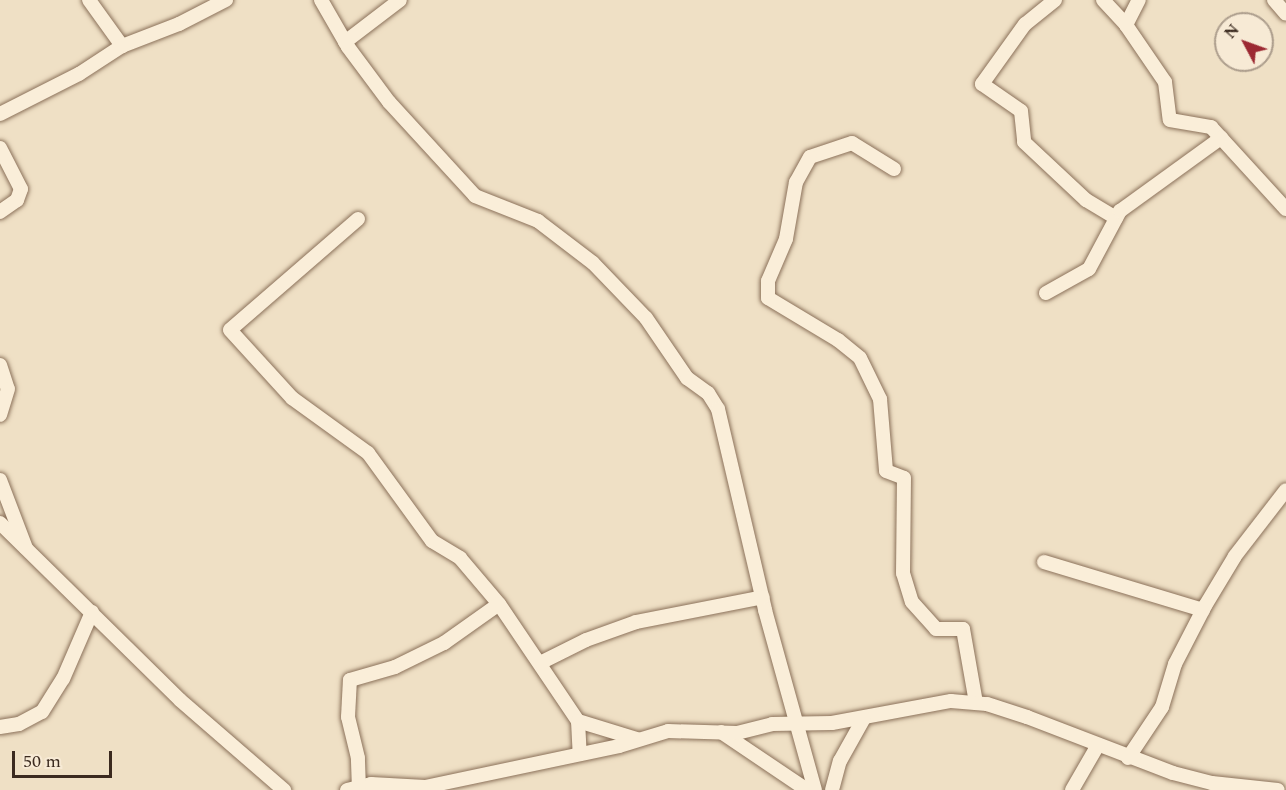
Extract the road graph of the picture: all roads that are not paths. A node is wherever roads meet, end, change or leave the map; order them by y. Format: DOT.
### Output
graph roads {
  1 [pos="89,0"];
  2 [pos="226,0"];
  3 [pos="321,0"];
  4 [pos="400,0"];
  5 [pos="1055,0"];
  6 [pos="1103,0"];
  7 [pos="1139,0"];
  8 [pos="1274,0"];
  9 [pos="1286,14"];
  10 [pos="1126,25"];
  11 [pos="345,42"];
  12 [pos="122,46"];
  13 [pos="0,114"];
  14 [pos="1221,138"];
  15 [pos="0,148"];
  16 [pos="894,169"];
  17 [pos="1285,207"];
  18 [pos="0,212"];
  19 [pos="1116,218"];
  20 [pos="358,219"];
  21 [pos="1046,293"];
  22 [pos="0,365"];
  23 [pos="0,415"];
  24 [pos="0,480"];
  25 [pos="1286,490"];
  26 [pos="0,524"];
  27 [pos="27,552"];
  28 [pos="1044,562"];
  29 [pos="763,597"];
  30 [pos="499,604"];
  31 [pos="1203,610"];
  32 [pos="92,612"];
  33 [pos="540,663"];
  34 [pos="976,703"];
  35 [pos="864,718"];
  36 [pos="578,721"];
  37 [pos="799,722"];
  38 [pos="0,727"];
  39 [pos="721,732"];
  40 [pos="637,739"];
  41 [pos="1098,745"];
  42 [pos="580,754"];
  43 [pos="1128,758"];
  44 [pos="355,789"];
  45 [pos="284,790"];
  46 [pos="807,790"];
  47 [pos="815,790"];
  48 [pos="832,790"];
  49 [pos="1072,790"];
  50 [pos="1278,790"];
  1 -- 12 [label="street"];
  2 -- 12 [label="street"];
  3 -- 11 [label="street"];
  4 -- 11 [label="street"];
  5 -- 19 [label="street"];
  6 -- 10 [label="street"];
  7 -- 10 [label="street"];
  8 -- 9 [label="street"];
  10 -- 14 [label="street"];
  11 -- 29 [label="street"];
  12 -- 13 [label="street"];
  14 -- 17 [label="street"];
  14 -- 19 [label="street"];
  15 -- 18 [label="street"];
  16 -- 34 [label="street"];
  19 -- 21 [label="street"];
  20 -- 30 [label="street"];
  22 -- 23 [label="street"];
  24 -- 27 [label="street"];
  25 -- 31 [label="street"];
  26 -- 27 [label="street"];
  27 -- 32 [label="street"];
  28 -- 31 [label="street"];
  29 -- 33 [label="street"];
  29 -- 37 [label="street"];
  30 -- 33 [label="street"];
  30 -- 44 [label="street"];
  31 -- 43 [label="street"];
  32 -- 38 [label="street"];
  32 -- 45 [label="street"];
  33 -- 36 [label="street"];
  34 -- 35 [label="street"];
  34 -- 41 [label="street"];
  35 -- 37 [label="street"];
  35 -- 48 [label="street"];
  36 -- 40 [label="street"];
  36 -- 42 [label="street"];
  37 -- 39 [label="street"];
  37 -- 47 [label="street"];
  39 -- 40 [label="street"];
  39 -- 46 [label="street"];
  40 -- 42 [label="street"];
  41 -- 43 [label="street"];
  41 -- 49 [label="street"];
  42 -- 44 [label="street"];
  43 -- 50 [label="street"];
}
